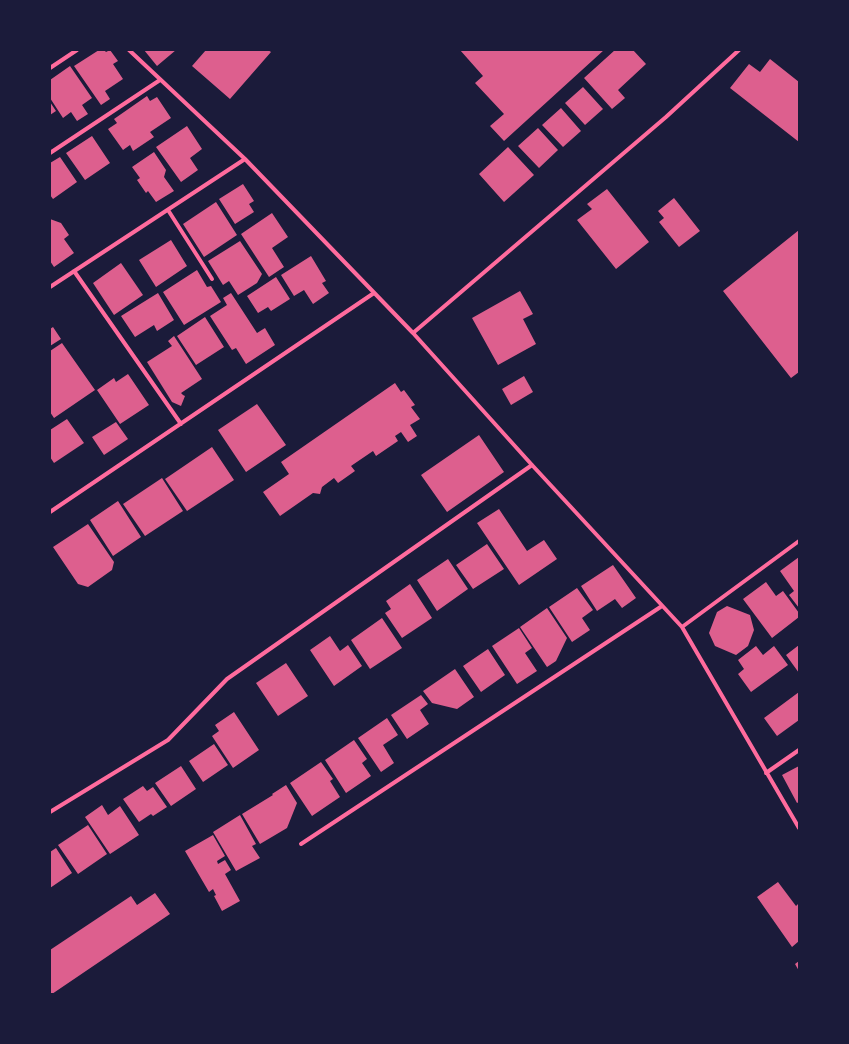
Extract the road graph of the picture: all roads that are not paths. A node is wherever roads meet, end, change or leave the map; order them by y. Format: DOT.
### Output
graph roads {
  1 [pos="77,50"];
  2 [pos="129,50"];
  3 [pos="739,50"];
  4 [pos="50,68"];
  5 [pos="160,80"];
  6 [pos="50,154"];
  7 [pos="245,159"];
  8 [pos="168,210"];
  9 [pos="74,271"];
  10 [pos="212,280"];
  11 [pos="50,287"];
  12 [pos="374,293"];
  13 [pos="413,333"];
  14 [pos="181,424"];
  15 [pos="532,465"];
  16 [pos="50,512"];
  17 [pos="799,541"];
  18 [pos="662,606"];
  19 [pos="682,626"];
  20 [pos="799,750"];
  21 [pos="766,774"];
  22 [pos="50,812"];
  23 [pos="799,828"];
  24 [pos="301,844"];
  1 -- 4 [label="street"];
  2 -- 5 [label="street"];
  3 -- 13 [label="street"];
  5 -- 6 [label="street"];
  5 -- 7 [label="street"];
  7 -- 8 [label="street"];
  7 -- 12 [label="street"];
  8 -- 9 [label="street"];
  8 -- 10 [label="street"];
  9 -- 11 [label="street"];
  9 -- 14 [label="street"];
  12 -- 13 [label="street"];
  12 -- 14 [label="street"];
  13 -- 15 [label="street"];
  14 -- 16 [label="street"];
  15 -- 18 [label="street"];
  15 -- 22 [label="street"];
  17 -- 19 [label="street"];
  18 -- 19 [label="street"];
  18 -- 24 [label="street"];
  19 -- 21 [label="street"];
  20 -- 21 [label="street"];
  21 -- 23 [label="street"];
}
